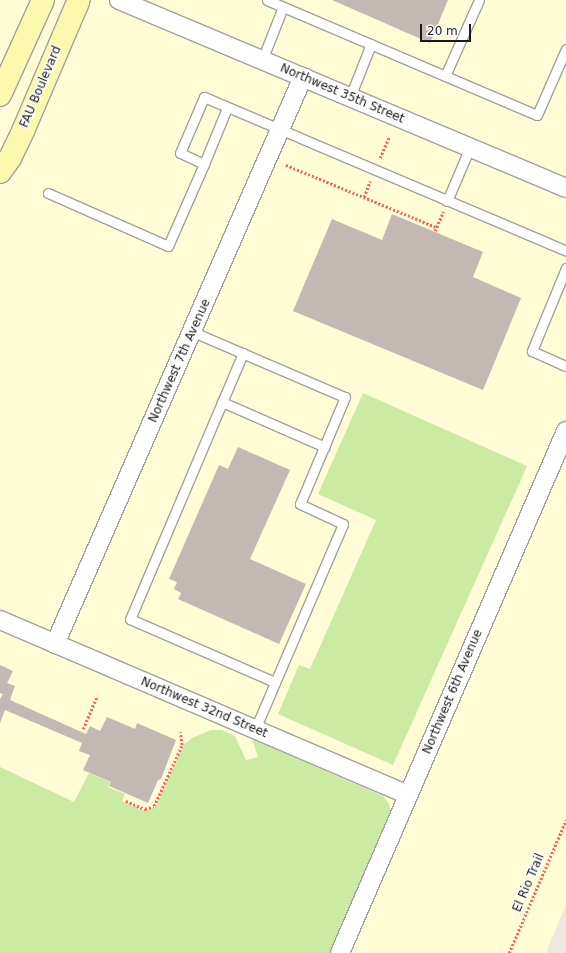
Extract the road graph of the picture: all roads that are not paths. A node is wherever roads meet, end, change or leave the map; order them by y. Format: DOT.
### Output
graph roads {
  1 [pos="43,0"];
  2 [pos="79,0"];
  3 [pos="119,0"];
  4 [pos="267,0"];
  5 [pos="479,0"];
  6 [pos="283,7"];
  7 [pos="371,44"];
  8 [pos="566,49"];
  9 [pos="262,60"];
  10 [pos="445,76"];
  11 [pos="303,77"];
  12 [pos="0,95"];
  13 [pos="350,97"];
  14 [pos="227,108"];
  15 [pos="280,130"];
  16 [pos="470,148"];
  17 [pos="204,164"];
  18 [pos="0,172"];
  19 [pos="566,188"];
  20 [pos="48,193"];
  21 [pos="448,201"];
  22 [pos="566,251"];
  23 [pos="566,268"];
  24 [pos="193,332"];
  25 [pos="243,353"];
  26 [pos="566,366"];
  27 [pos="222,402"];
  28 [pos="566,431"];
  29 [pos="325,447"];
  30 [pos="0,620"];
  31 [pos="55,644"];
  32 [pos="275,682"];
  33 [pos="254,729"];
  34 [pos="408,795"];
  35 [pos="340,953"];
  1 -- 12 [label="street"];
  2 -- 18 [label="street, FAU Boulevard"];
  3 -- 9 [label="street, Northwest 35th Street"];
  4 -- 6 [label="lane"];
  5 -- 10 [label="lane"];
  6 -- 7 [label="lane"];
  6 -- 9 [label="lane"];
  7 -- 10 [label="lane"];
  7 -- 13 [label="lane"];
  8 -- 10 [label="lane"];
  9 -- 11 [label="street, Northwest 35th Street"];
  11 -- 13 [label="street, Northwest 35th Street"];
  11 -- 15 [label="street, Northwest 7th Avenue"];
  13 -- 16 [label="street, Northwest 35th Street"];
  14 -- 15 [label="lane"];
  14 -- 17 [label="lane"];
  14 -- 17 [label="lane"];
  15 -- 21 [label="lane"];
  15 -- 24 [label="street, Northwest 7th Avenue"];
  16 -- 19 [label="street, Northwest 35th Street"];
  16 -- 21 [label="lane"];
  17 -- 20 [label="lane"];
  21 -- 22 [label="lane"];
  23 -- 26 [label="lane"];
  24 -- 25 [label="lane"];
  24 -- 31 [label="street, Northwest 7th Avenue"];
  25 -- 27 [label="lane"];
  25 -- 29 [label="lane"];
  27 -- 29 [label="lane"];
  27 -- 32 [label="lane"];
  28 -- 34 [label="street, Northwest 6th Avenue"];
  29 -- 32 [label="lane"];
  30 -- 31 [label="street, Northwest 32nd Street"];
  31 -- 33 [label="street, Northwest 32nd Street"];
  32 -- 33 [label="lane"];
  33 -- 34 [label="street, Northwest 32nd Street"];
  34 -- 35 [label="street, Northwest 6th Avenue"];
}
